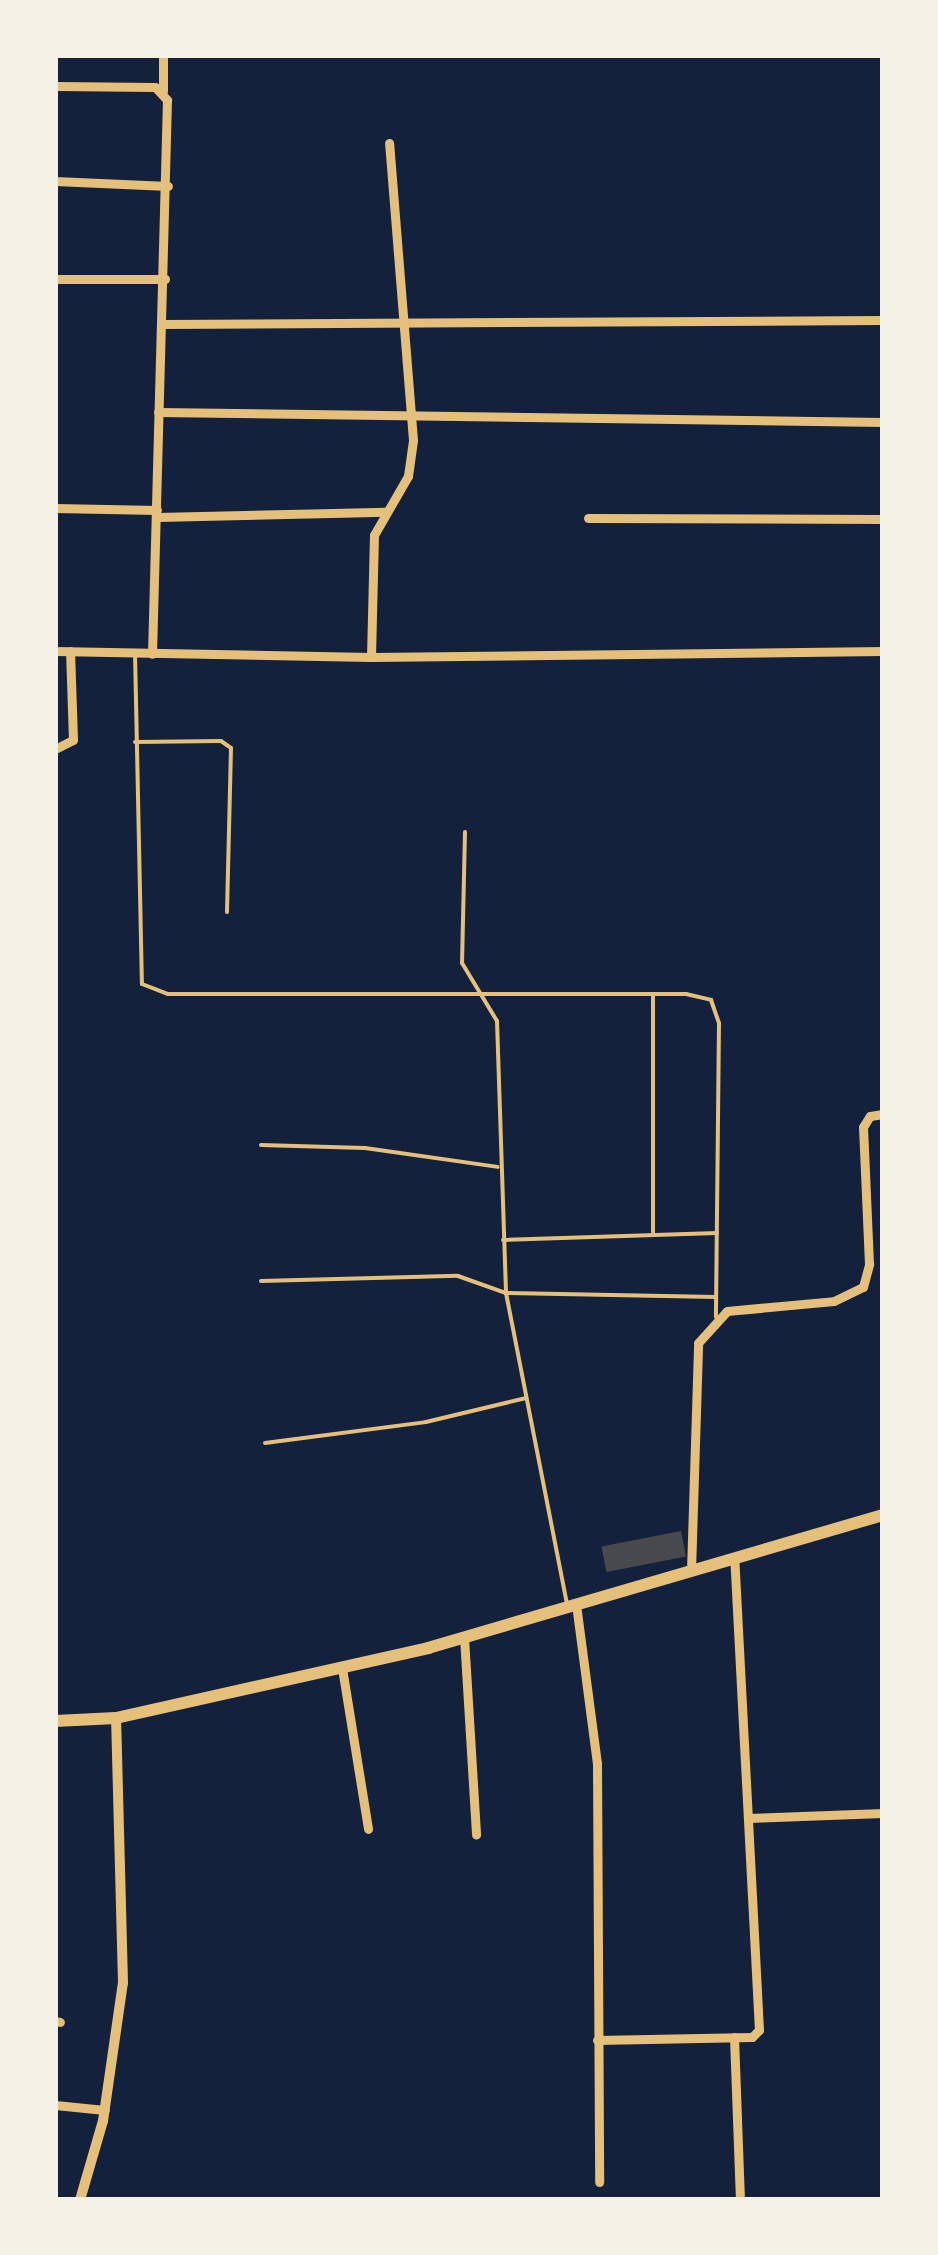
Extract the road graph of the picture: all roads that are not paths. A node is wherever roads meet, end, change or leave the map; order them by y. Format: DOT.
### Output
graph roads {
  1 [pos="163,55"];
  2 [pos="55,86"];
  3 [pos="163,91"];
  4 [pos="389,143"];
  5 [pos="55,181"];
  6 [pos="168,186"];
  7 [pos="55,279"];
  8 [pos="165,279"];
  9 [pos="883,320"];
  10 [pos="162,324"];
  11 [pos="404,324"];
  12 [pos="158,412"];
  13 [pos="411,414"];
  14 [pos="883,422"];
  15 [pos="55,508"];
  16 [pos="386,512"];
  17 [pos="157,514"];
  18 [pos="588,518"];
  19 [pos="883,518"];
  20 [pos="55,651"];
  21 [pos="70,651"];
  22 [pos="883,651"];
  23 [pos="135,653"];
  24 [pos="152,654"];
  25 [pos="371,657"];
  26 [pos="135,742"];
  27 [pos="55,749"];
  28 [pos="465,832"];
  29 [pos="228,912"];
  30 [pos="654,994"];
  31 [pos="483,996"];
  32 [pos="883,1114"];
  33 [pos="261,1145"];
  34 [pos="498,1167"];
  35 [pos="653,1232"];
  36 [pos="717,1233"];
  37 [pos="503,1240"];
  38 [pos="261,1281"];
  39 [pos="506,1293"];
  40 [pos="716,1297"];
  41 [pos="716,1317"];
  42 [pos="526,1398"];
  43 [pos="265,1444"];
  44 [pos="883,1515"];
  45 [pos="734,1558"];
  46 [pos="691,1571"];
  47 [pos="572,1606"];
  48 [pos="464,1637"];
  49 [pos="342,1668"];
  50 [pos="116,1718"];
  51 [pos="55,1721"];
  52 [pos="883,1813"];
  53 [pos="748,1818"];
  54 [pos="368,1829"];
  55 [pos="476,1835"];
  56 [pos="734,2037"];
  57 [pos="597,2040"];
  58 [pos="55,2105"];
  59 [pos="105,2110"];
  60 [pos="599,2182"];
  61 [pos="80,2200"];
  62 [pos="740,2200"];
  1 -- 3 [label="street"];
  2 -- 3 [label="street"];
  3 -- 6 [label="street"];
  4 -- 11 [label="street"];
  5 -- 6 [label="street"];
  6 -- 8 [label="street"];
  7 -- 8 [label="street"];
  8 -- 10 [label="street"];
  9 -- 11 [label="street"];
  10 -- 11 [label="street"];
  10 -- 12 [label="street"];
  11 -- 13 [label="street"];
  12 -- 13 [label="street"];
  12 -- 17 [label="street"];
  13 -- 14 [label="street"];
  13 -- 16 [label="street"];
  15 -- 17 [label="street"];
  16 -- 17 [label="street"];
  16 -- 25 [label="street"];
  17 -- 24 [label="street"];
  18 -- 19 [label="street"];
  20 -- 21 [label="street"];
  21 -- 23 [label="street"];
  21 -- 27 [label="street"];
  22 -- 25 [label="street"];
  23 -- 24 [label="street"];
  23 -- 26 [label="lane"];
  24 -- 25 [label="street"];
  26 -- 29 [label="lane"];
  26 -- 31 [label="lane"];
  28 -- 31 [label="lane"];
  30 -- 31 [label="lane"];
  30 -- 35 [label="lane"];
  30 -- 36 [label="lane"];
  31 -- 34 [label="lane"];
  32 -- 41 [label="street"];
  33 -- 34 [label="lane"];
  34 -- 37 [label="lane"];
  35 -- 36 [label="lane"];
  35 -- 37 [label="lane"];
  36 -- 40 [label="lane"];
  37 -- 39 [label="lane"];
  38 -- 39 [label="lane"];
  39 -- 40 [label="lane"];
  39 -- 42 [label="lane"];
  40 -- 41 [label="lane"];
  41 -- 46 [label="street"];
  42 -- 43 [label="lane"];
  42 -- 47 [label="lane"];
  44 -- 45 [label="main road"];
  45 -- 46 [label="main road"];
  45 -- 53 [label="street"];
  46 -- 47 [label="main road"];
  47 -- 48 [label="main road"];
  47 -- 57 [label="street"];
  48 -- 49 [label="main road"];
  48 -- 55 [label="street"];
  49 -- 50 [label="main road"];
  49 -- 54 [label="street"];
  50 -- 51 [label="main road"];
  50 -- 59 [label="street"];
  52 -- 53 [label="street"];
  53 -- 56 [label="street"];
  56 -- 57 [label="street"];
  56 -- 62 [label="street"];
  57 -- 60 [label="street"];
  58 -- 59 [label="street"];
  59 -- 61 [label="street"];
}
